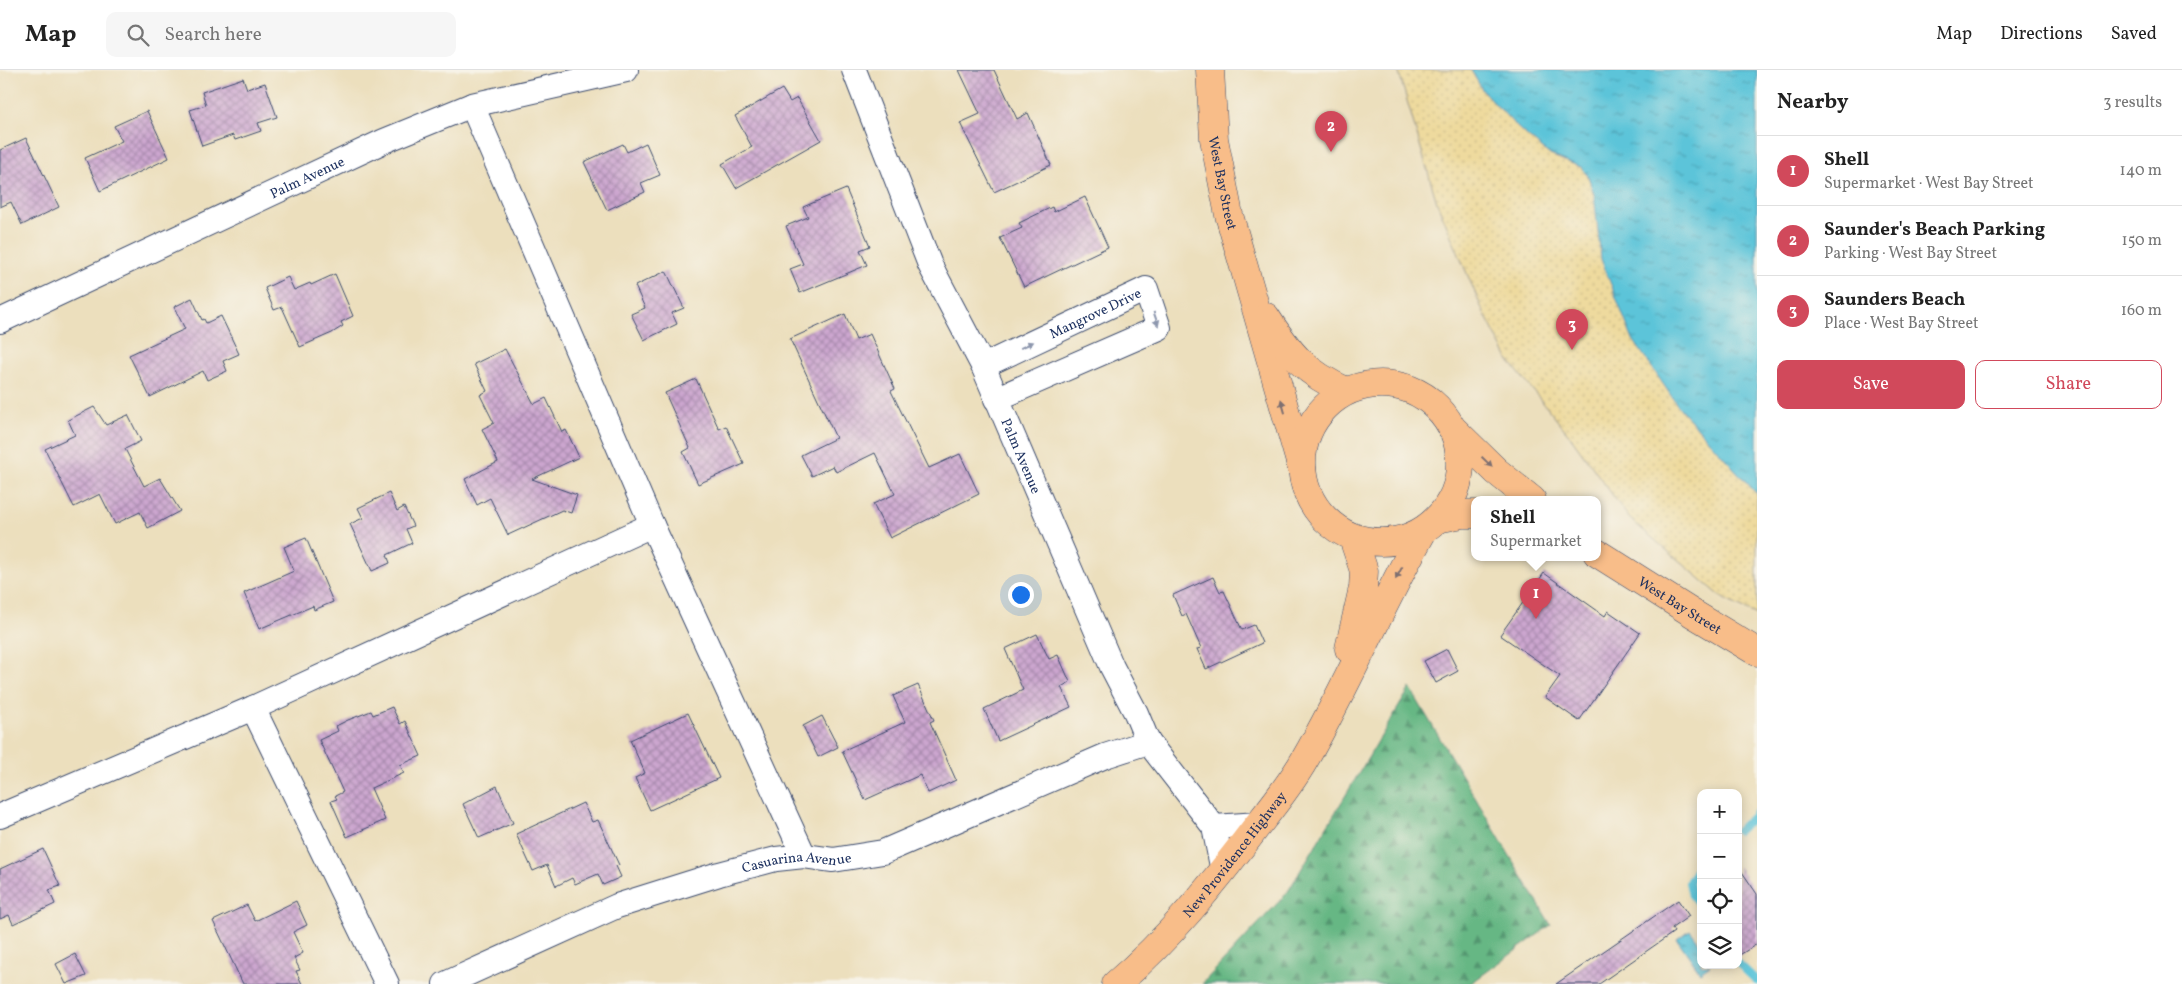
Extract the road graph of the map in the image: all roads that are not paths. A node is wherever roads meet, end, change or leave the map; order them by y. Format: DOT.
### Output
graph roads {
  1 [pos="626,70"];
  2 [pos="854,70"];
  3 [pos="1210,70"];
  4 [pos="472,105"];
  5 [pos="1250,292"];
  6 [pos="0,321"];
  7 [pos="983,366"];
  8 [pos="1346,391"];
  9 [pos="996,399"];
  10 [pos="1452,428"];
  11 [pos="1302,469"];
  12 [pos="1527,496"];
  13 [pos="1471,514"];
  14 [pos="652,525"];
  15 [pos="1430,525"];
  16 [pos="1353,538"];
  17 [pos="1601,556"];
  18 [pos="1757,652"];
  19 [pos="253,708"];
  20 [pos="1332,708"];
  21 [pos="1148,742"];
  22 [pos="0,816"];
  23 [pos="1259,824"];
  24 [pos="1214,827"];
  25 [pos="804,856"];
  26 [pos="1223,871"];
  27 [pos="387,984"];
  28 [pos="445,984"];
  29 [pos="1116,984"];
  1 -- 4 [label="street, Palm Avenue"];
  2 -- 7 [label="street, Palm Avenue"];
  3 -- 5 [label="main road, West Bay Street"];
  4 -- 6 [label="street, Palm Avenue"];
  4 -- 14 [label="street"];
  5 -- 8 [label="main road, West Bay Street"];
  11 -- 5 [label="main road, West Bay Street, one-way"];
  7 -- 9 [label="street, Palm Avenue"];
  7 -- 9 [label="street, Mangrove Drive, one-way"];
  8 -- 10 [label="main road, West Bay Street"];
  8 -- 11 [label="main road, West Bay Street"];
  9 -- 21 [label="street, Palm Avenue"];
  10 -- 12 [label="main road, West Bay Street, one-way"];
  10 -- 15 [label="main road, West Bay Street"];
  11 -- 16 [label="main road, West Bay Street"];
  13 -- 15 [label="main road, West Bay Street"];
  14 -- 19 [label="street"];
  14 -- 25 [label="street"];
  15 -- 16 [label="main road, West Bay Street"];
  15 -- 20 [label="main road, New Providence Highway, one-way"];
  16 -- 20 [label="main road, New Providence Highway"];
  17 -- 18 [label="main road, West Bay Street"];
  19 -- 22 [label="street"];
  19 -- 27 [label="street"];
  20 -- 23 [label="main road, New Providence Highway"];
  21 -- 24 [label="street, Palm Avenue"];
  21 -- 25 [label="street, Casuarina Avenue"];
  23 -- 24 [label="street"];
  23 -- 26 [label="main road, New Providence Highway"];
  24 -- 26 [label="street, Palm Avenue"];
  25 -- 28 [label="street, Casuarina Avenue"];
  26 -- 29 [label="main road, New Providence Highway"];
}
